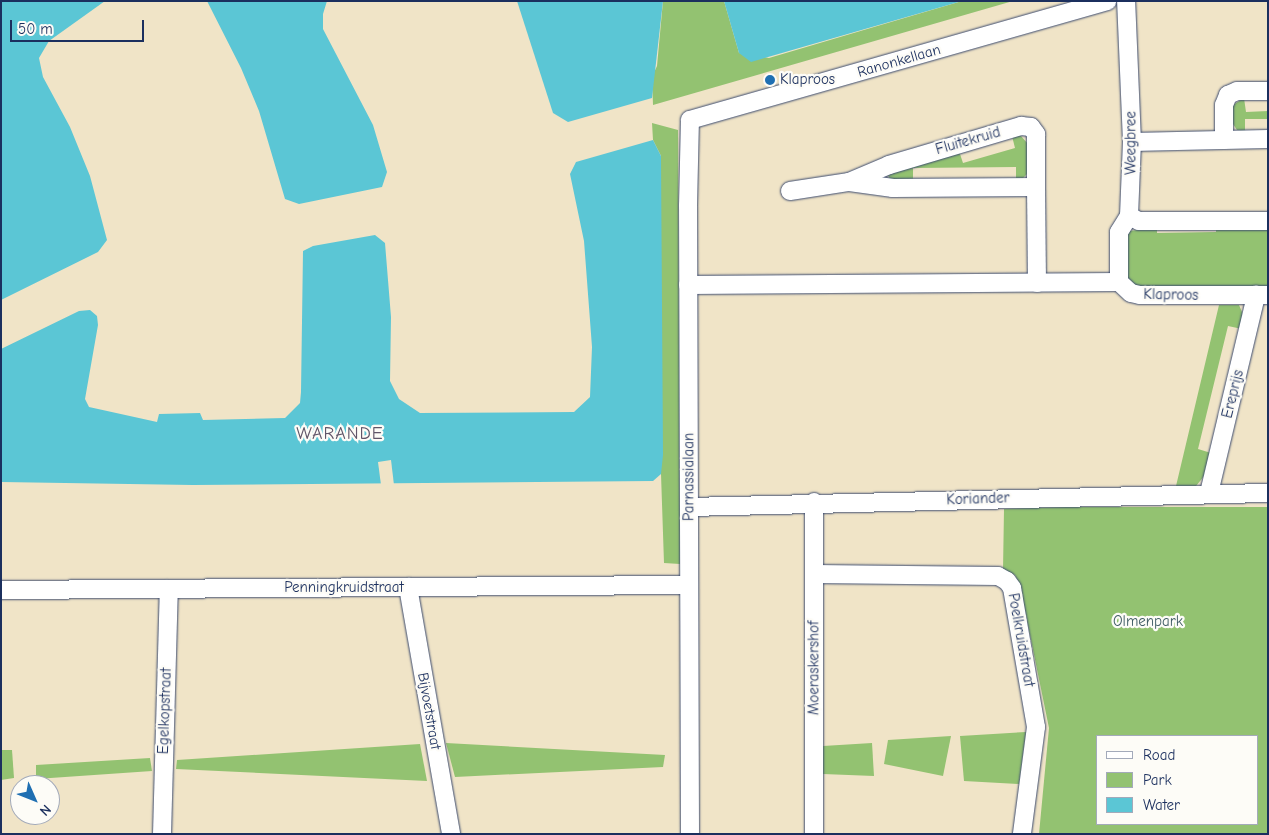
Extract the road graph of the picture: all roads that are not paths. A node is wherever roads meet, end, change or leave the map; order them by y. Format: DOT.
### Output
graph roads {
  1 [pos="1107,1"];
  2 [pos="1126,1"];
  3 [pos="1268,91"];
  4 [pos="690,120"];
  5 [pos="1268,139"];
  6 [pos="1224,140"];
  7 [pos="1132,142"];
  8 [pos="849,182"];
  9 [pos="1036,187"];
  10 [pos="790,191"];
  11 [pos="1129,216"];
  12 [pos="1268,220"];
  13 [pos="1119,282"];
  14 [pos="1037,283"];
  15 [pos="688,285"];
  16 [pos="1262,295"];
  17 [pos="1209,493"];
  18 [pos="1268,493"];
  19 [pos="814,502"];
  20 [pos="689,507"];
  21 [pos="814,574"];
  22 [pos="688,585"];
  23 [pos="408,588"];
  24 [pos="169,589"];
  25 [pos="1,590"];
  26 [pos="162,834"];
  27 [pos="451,834"];
  28 [pos="690,834"];
  29 [pos="814,834"];
  30 [pos="1022,834"];
  1 -- 4 [label="street, Ranonkellaan"];
  2 -- 7 [label="street, Weegbree"];
  3 -- 6 [label="street"];
  4 -- 15 [label="street, Parnassialaan"];
  5 -- 6 [label="street"];
  6 -- 7 [label="street"];
  7 -- 11 [label="street, Weegbree"];
  8 -- 9 [label="street, Fluitekruid"];
  8 -- 9 [label="street, Fluitekruid"];
  8 -- 10 [label="street, Fluitekruid"];
  9 -- 14 [label="street, Fluitekruid"];
  11 -- 12 [label="street"];
  11 -- 13 [label="street, Weegbree"];
  13 -- 14 [label="street"];
  13 -- 16 [label="street, Klaproos"];
  14 -- 15 [label="street"];
  15 -- 20 [label="street, Parnassialaan"];
  16 -- 17 [label="street, Ereprijs"];
  17 -- 18 [label="street, Koriander"];
  17 -- 19 [label="street, Koriander"];
  19 -- 20 [label="street, Koriander"];
  19 -- 21 [label="street, Moeraskershof"];
  20 -- 22 [label="street, Parnassialaan"];
  21 -- 29 [label="street, Moeraskershof"];
  21 -- 30 [label="street, Poelkruidstraat"];
  22 -- 23 [label="street, Penningkruidstraat"];
  22 -- 28 [label="street, Parnassialaan"];
  23 -- 24 [label="street, Penningkruidstraat"];
  23 -- 27 [label="street, Bijvoetstraat"];
  24 -- 25 [label="street, Penningkruidstraat"];
  24 -- 26 [label="street, Egelkopstraat"];
}
